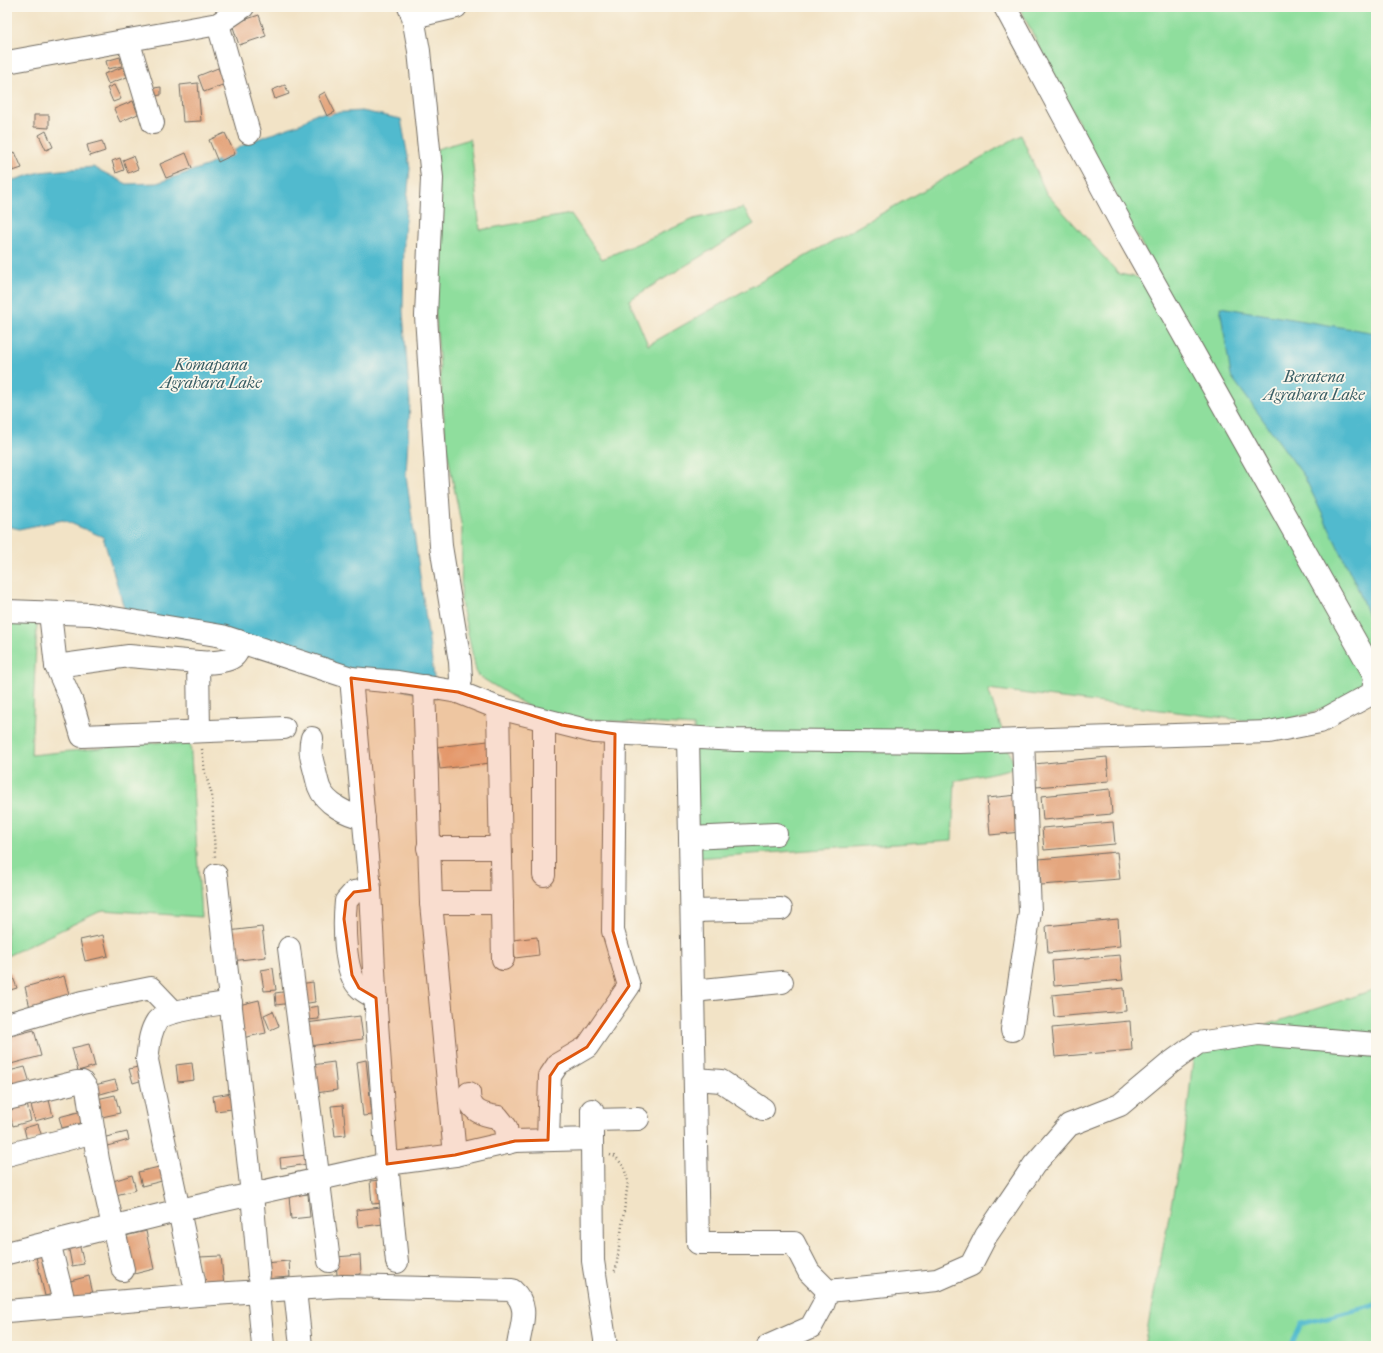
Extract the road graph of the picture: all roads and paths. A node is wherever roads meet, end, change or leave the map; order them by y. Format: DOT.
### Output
graph roads {
  1 [pos="243,7"];
  2 [pos="456,7"];
  3 [pos="1005,7"];
  4 [pos="411,12"];
  5 [pos="218,24"];
  6 [pos="128,40"];
  7 [pos="7,62"];
  8 [pos="153,123"];
  9 [pos="250,133"];
  10 [pos="7,611"];
  11 [pos="50,613"];
  12 [pos="158,625"];
  13 [pos="238,641"];
  14 [pos="159,659"];
  15 [pos="198,662"];
  16 [pos="56,666"];
  17 [pos="351,678"];
  18 [pos="424,686"];
  19 [pos="458,692"];
  20 [pos="498,708"];
  21 [pos="544,721"];
  22 [pos="284,728"];
  23 [pos="199,731"];
  24 [pos="615,734"];
  25 [pos="688,737"];
  26 [pos="312,738"];
  27 [pos="1023,740"];
  28 [pos="364,818"];
  29 [pos="776,834"];
  30 [pos="690,838"];
  31 [pos="428,848"];
  32 [pos="500,848"];
  33 [pos="216,875"];
  34 [pos="544,875"];
  35 [pos="431,903"];
  36 [pos="502,903"];
  37 [pos="781,909"];
  38 [pos="692,911"];
  39 [pos="289,948"];
  40 [pos="503,959"];
  41 [pos="782,982"];
  42 [pos="694,990"];
  43 [pos="231,1002"];
  44 [pos="174,1012"];
  45 [pos="7,1024"];
  46 [pos="1012,1030"];
  47 [pos="1376,1044"];
  48 [pos="696,1079"];
  49 [pos="469,1093"];
  50 [pos="7,1100"];
  51 [pos="763,1109"];
  52 [pos="638,1119"];
  53 [pos="592,1129"];
  54 [pos="94,1132"];
  55 [pos="548,1140"];
  56 [pos="508,1143"];
  57 [pos="7,1155"];
  58 [pos="455,1155"];
  59 [pos="387,1164"];
  60 [pos="320,1180"];
  61 [pos="252,1194"];
  62 [pos="180,1210"];
  63 [pos="114,1225"];
  64 [pos="49,1242"];
  65 [pos="7,1253"];
  66 [pos="329,1261"];
  67 [pos="397,1262"];
  68 [pos="123,1270"];
  69 [pos="194,1281"];
  70 [pos="258,1283"];
  71 [pos="596,1289"];
  72 [pos="295,1290"];
  73 [pos="828,1291"];
  74 [pos="62,1294"];
  75 [pos="7,1311"];
  76 [pos="263,1346"];
  77 [pos="301,1346"];
  78 [pos="518,1346"];
  79 [pos="606,1346"];
  80 [pos="768,1346"];
  1 -- 5 [label="street"];
  2 -- 4 [label="street"];
  3 -- 27 [label="street"];
  4 -- 19 [label="street"];
  5 -- 6 [label="street"];
  5 -- 9 [label="street"];
  6 -- 7 [label="street"];
  6 -- 8 [label="street"];
  10 -- 11 [label="street"];
  11 -- 12 [label="street"];
  11 -- 16 [label="street"];
  12 -- 13 [label="street"];
  12 -- 14 [label="street"];
  13 -- 15 [label="street"];
  13 -- 17 [label="street"];
  14 -- 15 [label="street"];
  14 -- 16 [label="street"];
  15 -- 23 [label="street"];
  16 -- 23 [label="street"];
  17 -- 18 [label="street"];
  17 -- 28 [label="street"];
  18 -- 19 [label="street"];
  18 -- 31 [label="street"];
  19 -- 20 [label="street"];
  20 -- 21 [label="street"];
  20 -- 32 [label="street"];
  21 -- 24 [label="street"];
  21 -- 34 [label="street"];
  22 -- 23 [label="street"];
  23 -- 33 [label="path"];
  24 -- 25 [label="street"];
  24 -- 55 [label="street"];
  25 -- 27 [label="street"];
  25 -- 30 [label="street"];
  26 -- 28 [label="street"];
  27 -- 46 [label="street"];
  28 -- 59 [label="street"];
  29 -- 30 [label="street"];
  30 -- 38 [label="street"];
  31 -- 32 [label="street"];
  31 -- 35 [label="street"];
  32 -- 36 [label="street"];
  33 -- 43 [label="street"];
  35 -- 36 [label="street"];
  35 -- 58 [label="street"];
  36 -- 40 [label="street"];
  37 -- 38 [label="street"];
  38 -- 42 [label="street"];
  39 -- 60 [label="street"];
  41 -- 42 [label="street"];
  42 -- 48 [label="street"];
  43 -- 44 [label="street"];
  43 -- 61 [label="street"];
  44 -- 45 [label="street"];
  44 -- 62 [label="street"];
  47 -- 73 [label="street"];
  48 -- 51 [label="street"];
  48 -- 73 [label="street"];
  49 -- 56 [label="street"];
  50 -- 54 [label="street"];
  52 -- 53 [label="street"];
  53 -- 55 [label="street"];
  53 -- 71 [label="street"];
  53 -- 71 [label="path"];
  54 -- 57 [label="street"];
  54 -- 63 [label="street"];
  55 -- 56 [label="street"];
  56 -- 58 [label="street"];
  58 -- 59 [label="street"];
  59 -- 60 [label="street"];
  59 -- 67 [label="street"];
  60 -- 61 [label="street"];
  60 -- 66 [label="street"];
  61 -- 62 [label="street"];
  61 -- 70 [label="street"];
  62 -- 63 [label="street"];
  62 -- 69 [label="street"];
  63 -- 64 [label="street"];
  63 -- 68 [label="street"];
  64 -- 65 [label="street"];
  64 -- 74 [label="street"];
  70 -- 72 [label="street"];
  70 -- 75 [label="street"];
  70 -- 76 [label="street"];
  71 -- 79 [label="street"];
  72 -- 77 [label="street"];
  72 -- 78 [label="street"];
  73 -- 80 [label="street"];
}
